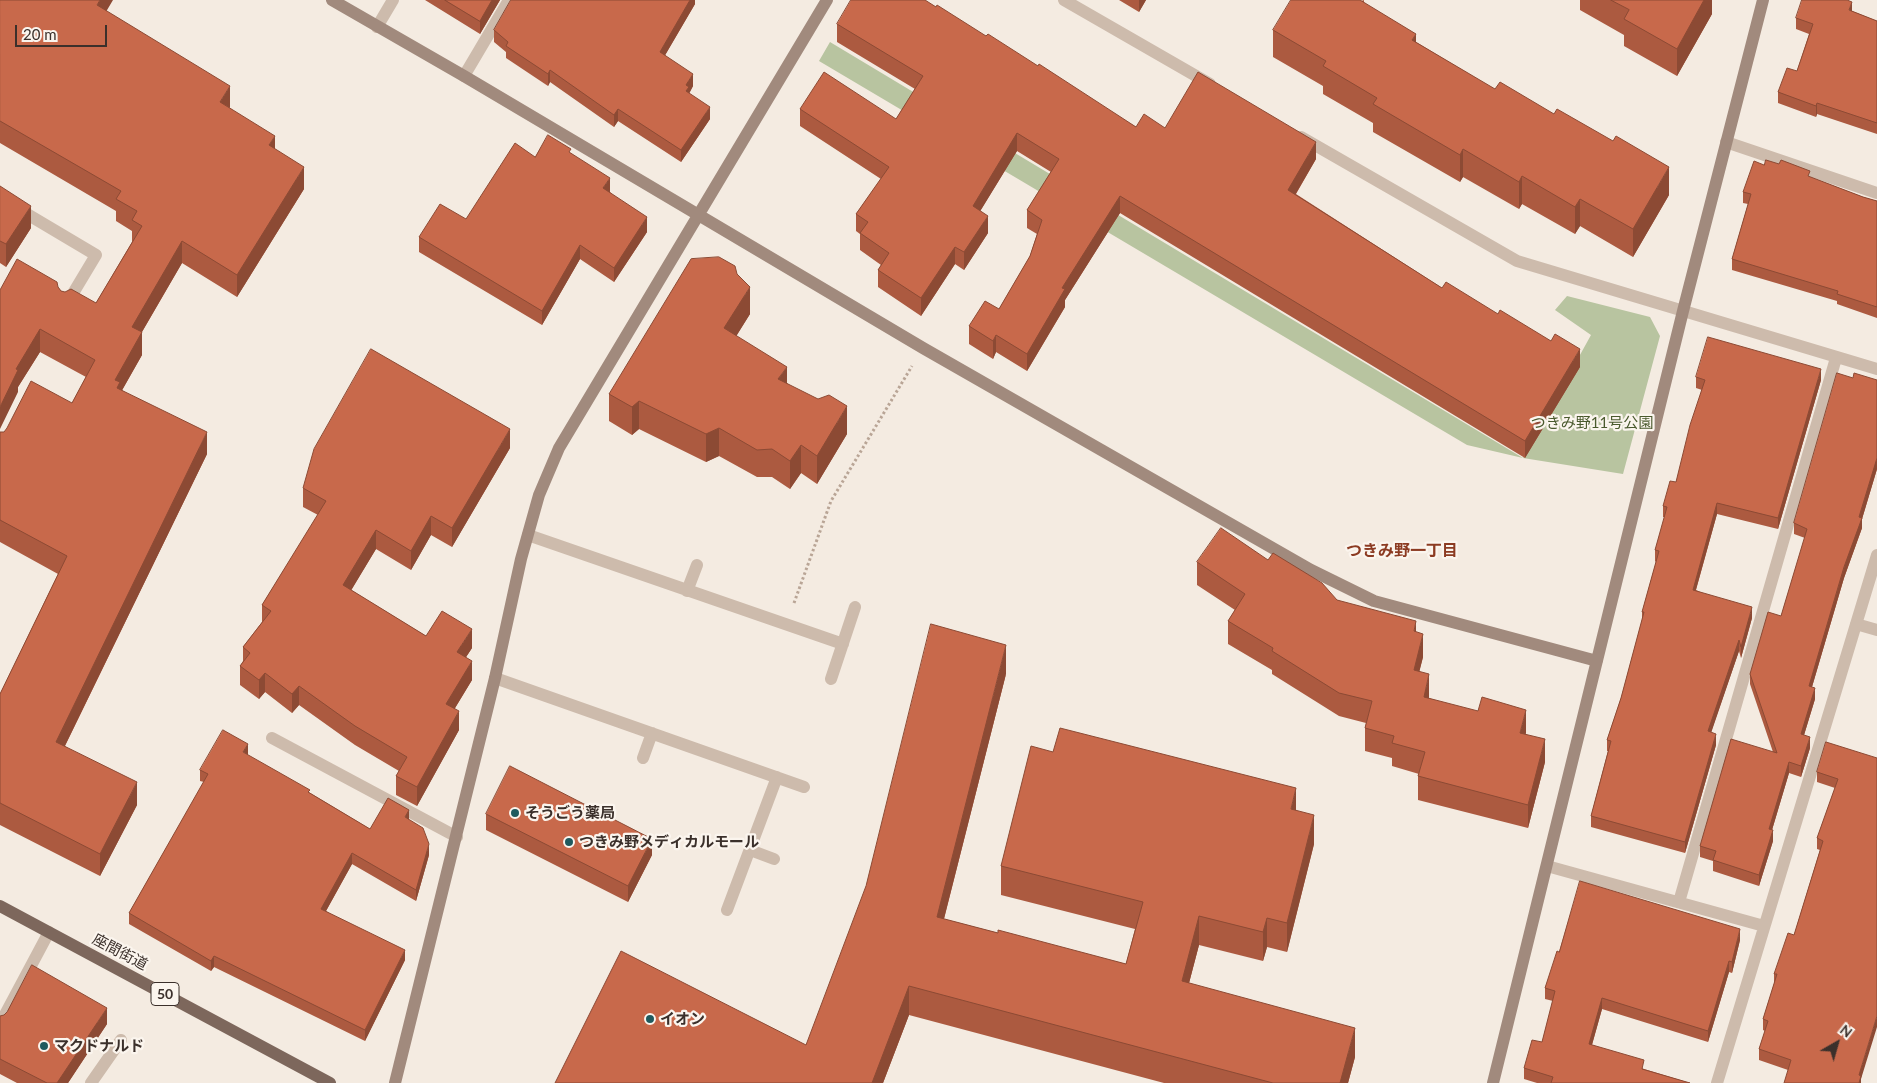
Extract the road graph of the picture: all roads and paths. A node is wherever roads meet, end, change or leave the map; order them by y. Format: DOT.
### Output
graph roads {
  1 [pos="332,0"];
  2 [pos="393,0"];
  3 [pos="509,0"];
  4 [pos="827,0"];
  5 [pos="1064,0"];
  6 [pos="1763,0"];
  7 [pos="377,27"];
  8 [pos="464,76"];
  9 [pos="1218,89"];
  10 [pos="1286,128"];
  11 [pos="1726,142"];
  12 [pos="1877,193"];
  13 [pos="0,198"];
  14 [pos="699,215"];
  15 [pos="65,306"];
  16 [pos="1683,311"];
  17 [pos="923,348"];
  18 [pos="1836,358"];
  19 [pos="1877,369"];
  20 [pos="528,536"];
  21 [pos="1877,555"];
  22 [pos="697,564"];
  23 [pos="687,591"];
  24 [pos="855,607"];
  25 [pos="1856,624"];
  26 [pos="786,625"];
  27 [pos="1877,630"];
  28 [pos="843,644"];
  29 [pos="1596,661"];
  30 [pos="495,678"];
  31 [pos="831,679"];
  32 [pos="652,733"];
  33 [pos="272,738"];
  34 [pos="643,758"];
  35 [pos="777,777"];
  36 [pos="804,786"];
  37 [pos="457,837"];
  38 [pos="750,850"];
  39 [pos="774,860"];
  40 [pos="1547,866"];
  41 [pos="1679,902"];
  42 [pos="0,906"];
  43 [pos="727,910"];
  44 [pos="1764,926"];
  45 [pos="49,932"];
  46 [pos="0,1024"];
  47 [pos="121,1040"];
  48 [pos="91,1083"];
  49 [pos="330,1083"];
  50 [pos="395,1083"];
  51 [pos="1493,1083"];
  52 [pos="1717,1083"];
  1 -- 7 [label="street"];
  2 -- 7 [label="street"];
  3 -- 8 [label="street"];
  4 -- 14 [label="street"];
  5 -- 9 [label="street"];
  6 -- 11 [label="street"];
  7 -- 8 [label="street"];
  8 -- 14 [label="street"];
  10 -- 16 [label="street"];
  11 -- 12 [label="street"];
  11 -- 16 [label="street"];
  13 -- 15 [label="street"];
  14 -- 17 [label="street"];
  14 -- 20 [label="street"];
  16 -- 18 [label="street"];
  16 -- 29 [label="street"];
  17 -- 26 [label="path"];
  17 -- 29 [label="street"];
  18 -- 19 [label="street"];
  18 -- 41 [label="street"];
  20 -- 23 [label="street"];
  20 -- 30 [label="street"];
  21 -- 25 [label="street"];
  22 -- 23 [label="street"];
  23 -- 26 [label="street"];
  24 -- 28 [label="street"];
  25 -- 27 [label="street"];
  25 -- 44 [label="street"];
  26 -- 28 [label="street"];
  28 -- 31 [label="street"];
  29 -- 40 [label="street"];
  30 -- 32 [label="street"];
  30 -- 37 [label="street"];
  32 -- 34 [label="street"];
  32 -- 35 [label="street"];
  33 -- 37 [label="street"];
  35 -- 36 [label="street"];
  35 -- 38 [label="street"];
  37 -- 50 [label="street"];
  38 -- 39 [label="street"];
  38 -- 43 [label="street"];
  40 -- 41 [label="street"];
  40 -- 51 [label="street"];
  41 -- 44 [label="street"];
  42 -- 45 [label="main road, 座間街道 / 50"];
  44 -- 52 [label="street"];
  45 -- 46 [label="street"];
  45 -- 49 [label="main road, 座間街道 / 50"];
  47 -- 48 [label="street"];
}
